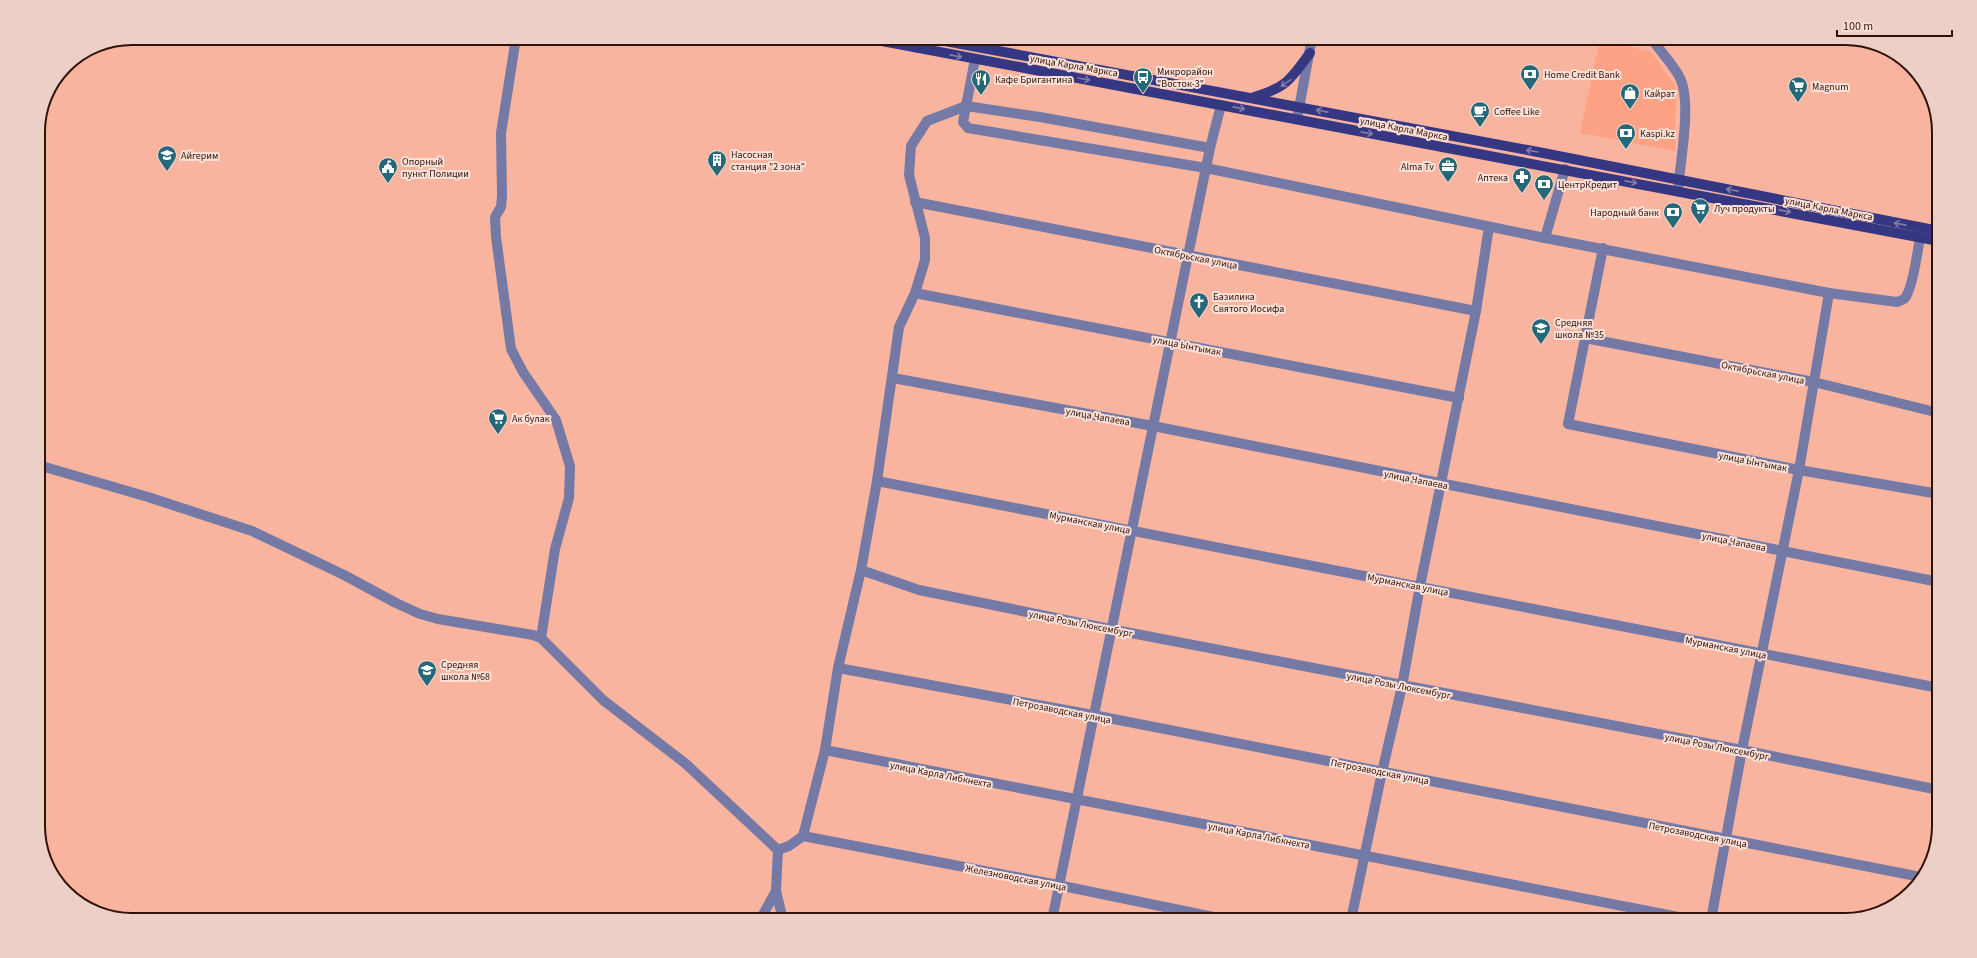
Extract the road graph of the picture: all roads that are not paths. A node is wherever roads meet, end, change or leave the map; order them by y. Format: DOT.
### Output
graph roads {
  1 [pos="515,45"];
  2 [pos="925,45"];
  3 [pos="967,45"];
  4 [pos="1311,45"];
  5 [pos="1656,45"];
  6 [pos="1310,53"];
  7 [pos="975,59"];
  8 [pos="1251,98"];
  9 [pos="1221,105"];
  10 [pos="966,106"];
  11 [pos="1300,107"];
  12 [pos="1297,120"];
  13 [pos="1210,148"];
  14 [pos="1206,168"];
  15 [pos="1565,170"];
  16 [pos="1678,180"];
  17 [pos="1678,190"];
  18 [pos="915,202"];
  19 [pos="1489,227"];
  20 [pos="1932,232"];
  21 [pos="1920,233"];
  22 [pos="1545,238"];
  23 [pos="1932,238"];
  24 [pos="1603,248"];
  25 [pos="1188,255"];
  26 [pos="915,292"];
  27 [pos="1830,293"];
  28 [pos="1476,311"];
  29 [pos="1585,338"];
  30 [pos="1170,342"];
  31 [pos="893,378"];
  32 [pos="1814,382"];
  33 [pos="1458,398"];
  34 [pos="1932,411"];
  35 [pos="1153,426"];
  36 [pos="45,466"];
  37 [pos="1800,470"];
  38 [pos="877,481"];
  39 [pos="1441,484"];
  40 [pos="1932,493"];
  41 [pos="1132,530"];
  42 [pos="1783,551"];
  43 [pos="861,570"];
  44 [pos="1932,581"];
  45 [pos="1420,586"];
  46 [pos="1110,629"];
  47 [pos="541,638"];
  48 [pos="1761,654"];
  49 [pos="838,668"];
  50 [pos="1402,686"];
  51 [pos="1932,687"];
  52 [pos="1093,715"];
  53 [pos="825,750"];
  54 [pos="1742,750"];
  55 [pos="1382,772"];
  56 [pos="1932,789"];
  57 [pos="1076,801"];
  58 [pos="803,836"];
  59 [pos="1725,839"];
  60 [pos="778,850"];
  61 [pos="1365,855"];
  62 [pos="1915,876"];
  63 [pos="1058,885"];
  64 [pos="776,891"];
  65 [pos="764,913"];
  66 [pos="781,913"];
  67 [pos="1053,913"];
  68 [pos="1194,913"];
  69 [pos="1353,913"];
  70 [pos="1659,913"];
  71 [pos="1712,913"];
  1 -- 47 [label="street"];
  2 -- 7 [label="main road, улица Карла Маркса, one-way"];
  3 -- 8 [label="main road, улица Карла Маркса"];
  4 -- 6 [label="street"];
  5 -- 16 [label="street"];
  6 -- 8 [label="main road, one-way"];
  6 -- 11 [label="street"];
  7 -- 9 [label="main road, улица Карла Маркса, one-way"];
  7 -- 10 [label="street"];
  8 -- 11 [label="main road, улица Карла Маркса"];
  9 -- 12 [label="main road, улица Карла Маркса, one-way"];
  9 -- 13 [label="street"];
  10 -- 13 [label="street"];
  10 -- 14 [label="street"];
  10 -- 18 [label="street"];
  11 -- 12 [label="street"];
  16 -- 11 [label="main road, улица Карла Маркса, one-way"];
  12 -- 15 [label="main road, улица Карла Маркса, one-way"];
  13 -- 14 [label="street"];
  14 -- 19 [label="street"];
  14 -- 25 [label="street"];
  15 -- 17 [label="main road, улица Карла Маркса, one-way"];
  15 -- 22 [label="street"];
  16 -- 17 [label="street"];
  21 -- 16 [label="main road, улица Карла Маркса, one-way"];
  17 -- 21 [label="main road, улица Карла Маркса, one-way"];
  18 -- 25 [label="street, Октябрьская улица"];
  18 -- 26 [label="street"];
  19 -- 22 [label="street"];
  19 -- 28 [label="street"];
  20 -- 21 [label="main road, улица Карла Маркса"];
  21 -- 23 [label="main road, улица Карла Маркса"];
  21 -- 27 [label="street"];
  22 -- 24 [label="street"];
  24 -- 27 [label="street"];
  24 -- 29 [label="street"];
  25 -- 28 [label="street, Октябрьская улица"];
  25 -- 30 [label="street"];
  26 -- 30 [label="street, улица Ынтымак"];
  26 -- 31 [label="street"];
  27 -- 32 [label="street"];
  28 -- 33 [label="street"];
  29 -- 32 [label="street, Октябрьская улица"];
  29 -- 37 [label="street, улица Ынтымак"];
  30 -- 33 [label="street, улица Ынтымак"];
  30 -- 35 [label="street"];
  31 -- 35 [label="street, улица Чапаева"];
  31 -- 38 [label="street"];
  32 -- 34 [label="street, Октябрьская улица"];
  32 -- 37 [label="street"];
  33 -- 39 [label="street"];
  35 -- 39 [label="street, улица Чапаева"];
  35 -- 41 [label="street"];
  36 -- 47 [label="street"];
  37 -- 40 [label="street, улица Ынтымак"];
  37 -- 42 [label="street"];
  38 -- 41 [label="street, Мурманская улица"];
  38 -- 43 [label="street"];
  39 -- 42 [label="street, улица Чапаева"];
  39 -- 45 [label="street"];
  41 -- 45 [label="street, Мурманская улица"];
  41 -- 46 [label="street"];
  42 -- 44 [label="street, улица Чапаева"];
  42 -- 48 [label="street"];
  43 -- 46 [label="street, улица Розы Люксембург"];
  43 -- 49 [label="street"];
  45 -- 48 [label="street, Мурманская улица"];
  45 -- 50 [label="street"];
  46 -- 50 [label="street, улица Розы Люксембург"];
  46 -- 52 [label="street"];
  47 -- 60 [label="street"];
  48 -- 51 [label="street, Мурманская улица"];
  48 -- 54 [label="street"];
  49 -- 52 [label="street, Петрозаводская улица"];
  49 -- 53 [label="street"];
  50 -- 54 [label="street, улица Розы Люксембург"];
  50 -- 55 [label="street"];
  52 -- 55 [label="street, Петрозаводская улица"];
  52 -- 57 [label="street"];
  53 -- 57 [label="street, улица Карла Либкнехта"];
  53 -- 58 [label="street"];
  54 -- 56 [label="street, улица Розы Люксембург"];
  54 -- 59 [label="street"];
  55 -- 59 [label="street, Петрозаводская улица"];
  55 -- 61 [label="street"];
  57 -- 61 [label="street, улица Карла Либкнехта"];
  57 -- 63 [label="street"];
  58 -- 60 [label="street"];
  58 -- 63 [label="street, Железноводская улица"];
  59 -- 62 [label="street, Петрозаводская улица"];
  59 -- 71 [label="street"];
  60 -- 64 [label="street"];
  61 -- 69 [label="street"];
  61 -- 70 [label="street, улица Карла Либкнехта"];
  63 -- 67 [label="street"];
  63 -- 68 [label="street, Железноводская улица"];
  64 -- 65 [label="street"];
  64 -- 66 [label="street"];
}
